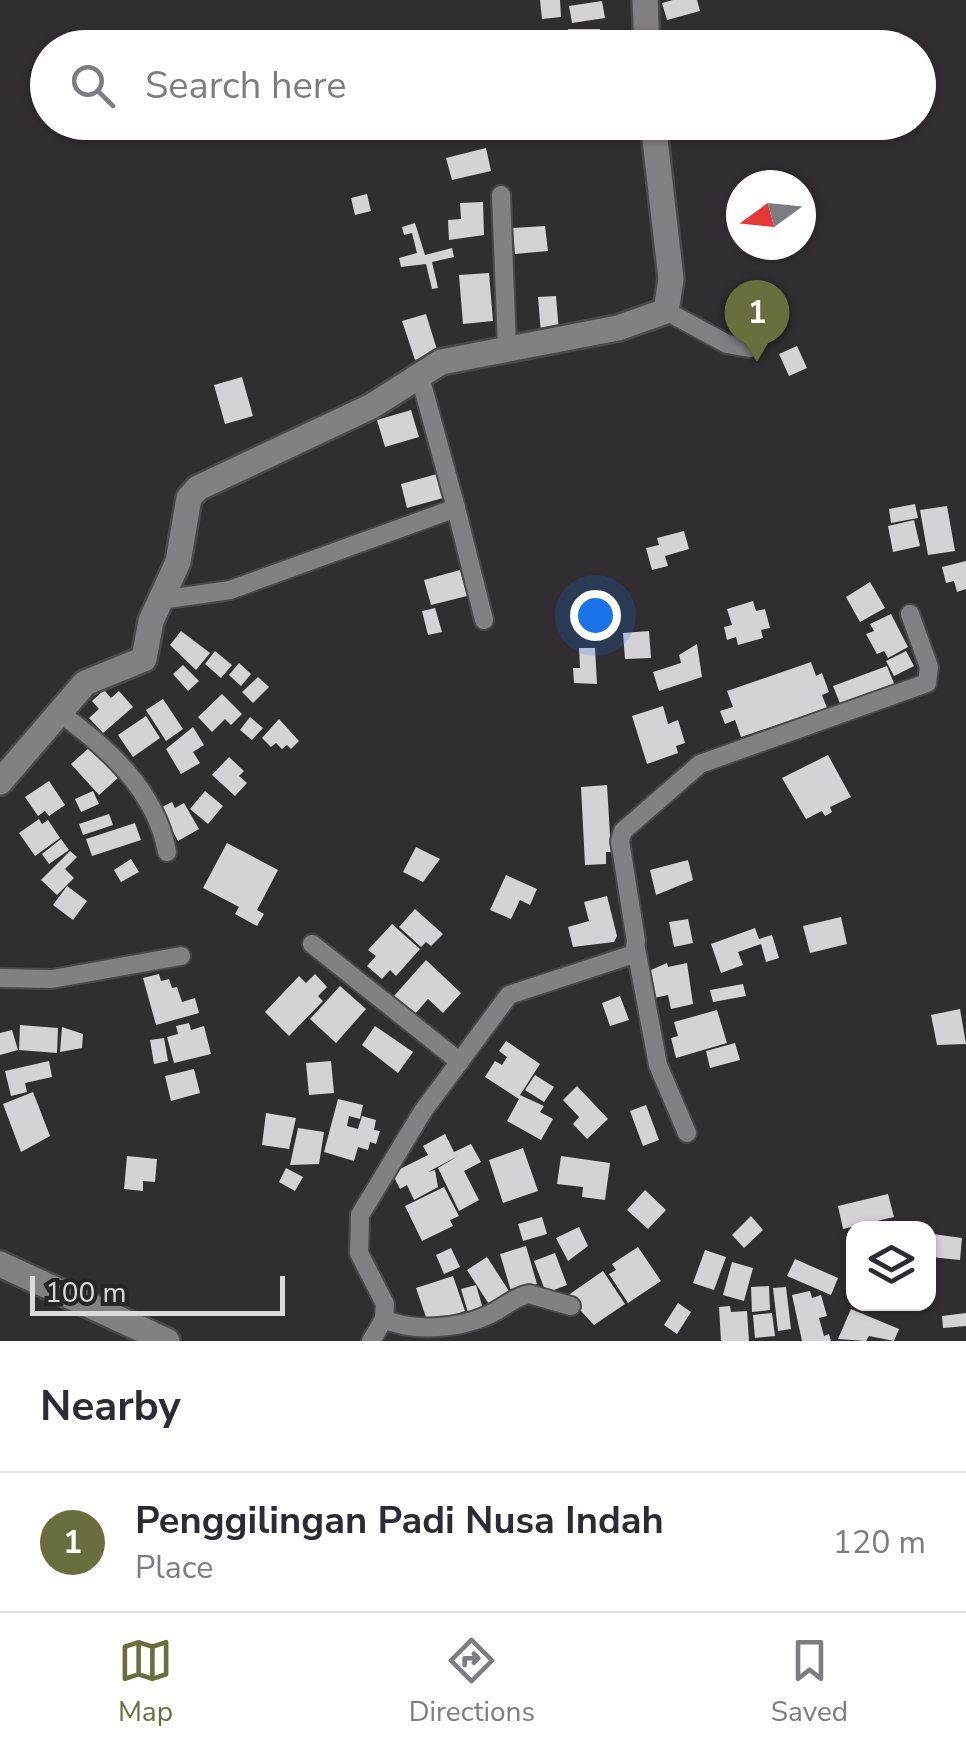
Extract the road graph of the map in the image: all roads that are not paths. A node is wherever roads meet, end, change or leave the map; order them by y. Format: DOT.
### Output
graph roads {
  1 [pos="646,0"];
  2 [pos="647,30"];
  3 [pos="655,140"];
  4 [pos="500,195"];
  5 [pos="666,311"];
  6 [pos="507,346"];
  7 [pos="749,348"];
  8 [pos="419,374"];
  9 [pos="456,508"];
  10 [pos="162,600"];
  11 [pos="910,614"];
  12 [pos="484,620"];
  13 [pos="57,711"];
  14 [pos="0,782"];
  15 [pos="167,852"];
  16 [pos="312,944"];
  17 [pos="636,949"];
  18 [pos="181,956"];
  19 [pos="0,978"];
  20 [pos="460,1062"];
  21 [pos="687,1133"];
  22 [pos="0,1264"];
  23 [pos="571,1306"];
  24 [pos="384,1319"];
  25 [pos="167,1341"];
  26 [pos="371,1341"];
  1 -- 2 [label="street"];
  3 -- 5 [label="street"];
  4 -- 6 [label="street"];
  5 -- 6 [label="street"];
  5 -- 7 [label="street"];
  6 -- 8 [label="street"];
  8 -- 9 [label="street"];
  8 -- 10 [label="street"];
  9 -- 10 [label="street"];
  9 -- 12 [label="street"];
  10 -- 13 [label="street"];
  11 -- 17 [label="street"];
  13 -- 14 [label="street"];
  13 -- 15 [label="street"];
  16 -- 20 [label="street"];
  17 -- 20 [label="street"];
  17 -- 21 [label="street"];
  18 -- 19 [label="street"];
  20 -- 24 [label="street"];
  22 -- 25 [label="street"];
  23 -- 24 [label="street"];
  24 -- 26 [label="street"];
}
